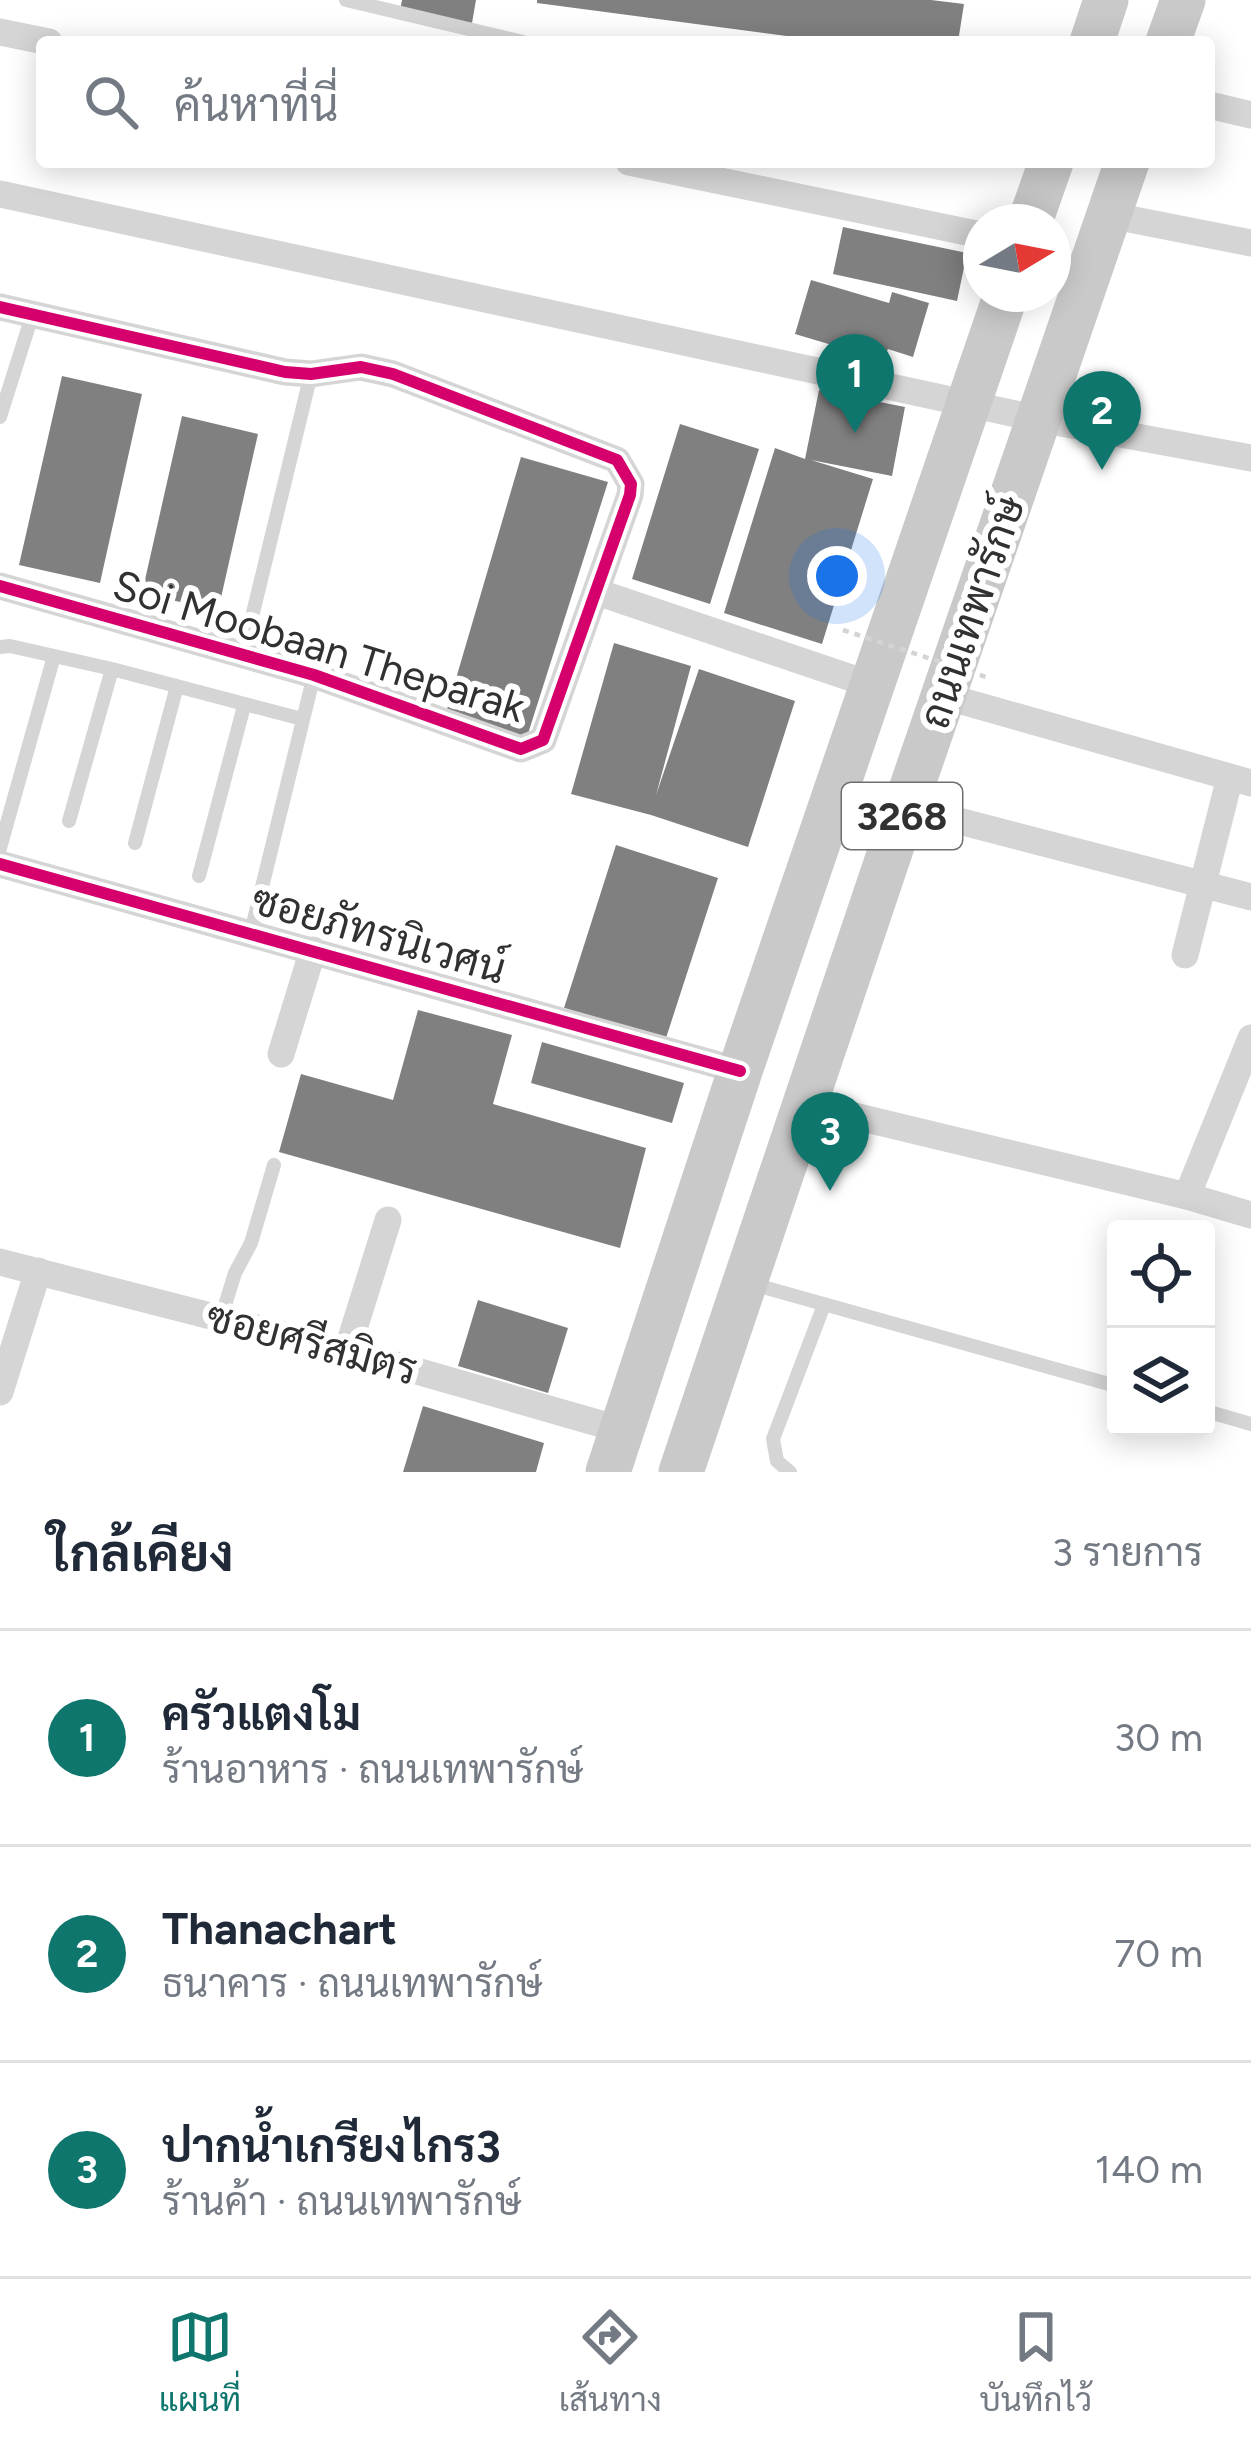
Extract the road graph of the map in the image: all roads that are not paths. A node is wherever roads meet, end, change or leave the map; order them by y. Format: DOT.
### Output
graph roads {
  1 [pos="346,0"];
  2 [pos="1106,0"];
  3 [pos="1184,0"];
  4 [pos="0,32"];
  5 [pos="498,36"];
  6 [pos="1094,36"];
  7 [pos="1170,36"];
  8 [pos="36,39"];
  9 [pos="1215,106"];
  10 [pos="1251,115"];
  11 [pos="658,168"];
  12 [pos="1049,168"];
  13 [pos="1125,168"];
  14 [pos="0,194"];
  15 [pos="1036,204"];
  16 [pos="1109,215"];
  17 [pos="963,231"];
  18 [pos="1251,243"];
  19 [pos="0,307"];
  20 [pos="1000,312"];
  21 [pos="32,316"];
  22 [pos="311,374"];
  23 [pos="968,403"];
  24 [pos="0,417"];
  25 [pos="1039,419"];
  26 [pos="1251,458"];
  27 [pos="0,586"];
  28 [pos="598,592"];
  29 [pos="0,647"];
  30 [pos="243,654"];
  31 [pos="54,656"];
  32 [pos="112,669"];
  33 [pos="314,675"];
  34 [pos="872,685"];
  35 [pos="176,686"];
  36 [pos="944,696"];
  37 [pos="244,706"];
  38 [pos="302,719"];
  39 [pos="1241,780"];
  40 [pos="904,807"];
  41 [pos="69,821"];
  42 [pos="135,844"];
  43 [pos="0,848"];
  44 [pos="0,864"];
  45 [pos="199,876"];
  46 [pos="1203,884"];
  47 [pos="1251,897"];
  48 [pos="251,932"];
  49 [pos="313,950"];
  50 [pos="1185,955"];
  51 [pos="1251,1038"];
  52 [pos="281,1054"];
  53 [pos="740,1071"];
  54 [pos="804,1104"];
  55 [pos="274,1165"];
  56 [pos="1187,1196"];
  57 [pos="1251,1215"];
  58 [pos="388,1220"];
  59 [pos="0,1262"];
  60 [pos="38,1271"];
  61 [pos="744,1282"];
  62 [pos="824,1305"];
  63 [pos="221,1318"];
  64 [pos="347,1352"];
  65 [pos="1107,1384"];
  66 [pos="0,1392"];
  67 [pos="1215,1414"];
  68 [pos="1251,1424"];
  69 [pos="615,1451"];
  70 [pos="681,1472"];
  71 [pos="790,1472"];
  1 -- 5 [label="lane"];
  2 -- 6 [label="main road"];
  3 -- 7 [label="main road"];
  4 -- 8 [label="street"];
  9 -- 10 [label="street"];
  11 -- 17 [label="street"];
  12 -- 15 [label="main road"];
  13 -- 16 [label="main road, ถนนเทพารักษ์ / 3268"];
  14 -- 23 [label="street"];
  16 -- 18 [label="street"];
  16 -- 25 [label="main road, ถนนเทพารักษ์ / 3268"];
  19 -- 21 [label="street, Soi Moobaan Theparak"];
  20 -- 23 [label="main road, ถนนเทพารักษ์ / 3268"];
  21 -- 22 [label="street, Soi Moobaan Theparak"];
  21 -- 24 [label="lane"];
  22 -- 28 [label="street, Soi Moobaan Theparak"];
  22 -- 30 [label="lane"];
  23 -- 25 [label="street"];
  23 -- 34 [label="main road, ถนนเทพารักษ์ / 3268"];
  25 -- 26 [label="street"];
  25 -- 36 [label="main road, ถนนเทพารักษ์ / 3268"];
  27 -- 30 [label="street, Soi Moobaan Theparak"];
  28 -- 33 [label="street, Soi Moobaan Theparak"];
  28 -- 34 [label="street"];
  29 -- 31 [label="lane"];
  30 -- 33 [label="street, Soi Moobaan Theparak"];
  31 -- 32 [label="lane"];
  31 -- 43 [label="lane"];
  32 -- 35 [label="lane"];
  32 -- 41 [label="lane"];
  33 -- 38 [label="lane"];
  34 -- 53 [label="main road, ถนนเทพารักษ์ / 3268"];
  35 -- 37 [label="lane"];
  35 -- 42 [label="lane"];
  36 -- 39 [label="street"];
  36 -- 40 [label="main road, ถนนเทพารักษ์ / 3268"];
  37 -- 38 [label="lane"];
  37 -- 45 [label="lane"];
  38 -- 48 [label="lane"];
  39 -- 46 [label="street"];
  40 -- 46 [label="street"];
  40 -- 54 [label="main road, ถนนเทพารักษ์ / 3268"];
  44 -- 48 [label="street, ซอยภัทรนิเวศน์"];
  46 -- 47 [label="street"];
  46 -- 50 [label="street"];
  48 -- 49 [label="street, ซอยภัทรนิเวศน์"];
  49 -- 52 [label="street"];
  49 -- 53 [label="street, ซอยภัทรนิเวศน์"];
  51 -- 56 [label="street"];
  53 -- 69 [label="main road, ถนนเทพารักษ์ / 3268"];
  54 -- 56 [label="street"];
  54 -- 61 [label="main road, ถนนเทพารักษ์ / 3268"];
  55 -- 63 [label="lane"];
  56 -- 57 [label="street"];
  58 -- 64 [label="street"];
  59 -- 60 [label="street, ซอยศรีสมิตร"];
  60 -- 63 [label="street, ซอยศรีสมิตร"];
  60 -- 66 [label="street"];
  61 -- 62 [label="lane"];
  61 -- 70 [label="main road, ถนนเทพารักษ์ / 3268"];
  62 -- 65 [label="lane"];
  62 -- 71 [label="lane"];
  63 -- 64 [label="street, ซอยศรีสมิตร"];
  64 -- 69 [label="street, ซอยศรีสมิตร"];
  67 -- 68 [label="lane"];
}
